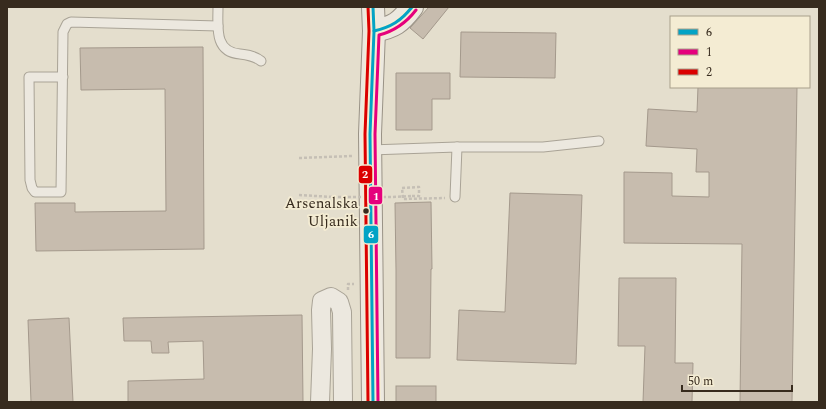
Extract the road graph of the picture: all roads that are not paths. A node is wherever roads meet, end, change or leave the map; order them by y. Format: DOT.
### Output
graph roads {
  1 [pos="218,7"];
  2 [pos="373,7"];
  3 [pos="412,7"];
  4 [pos="218,26"];
  5 [pos="374,31"];
  6 [pos="261,61"];
  7 [pos="63,77"];
  8 [pos="599,141"];
  9 [pos="457,147"];
  10 [pos="362,153"];
  11 [pos="455,197"];
  12 [pos="320,402"];
  13 [pos="343,402"];
  14 [pos="373,402"];
  1 -- 4 [label="lane"];
  2 -- 5 [label="main road"];
  3 -- 5 [label="main road"];
  4 -- 6 [label="lane"];
  4 -- 7 [label="lane"];
  5 -- 10 [label="main road"];
  7 -- 7 [label="lane"];
  8 -- 9 [label="lane"];
  9 -- 10 [label="lane"];
  9 -- 11 [label="lane"];
  10 -- 14 [label="main road"];
  12 -- 13 [label="street"];
}
